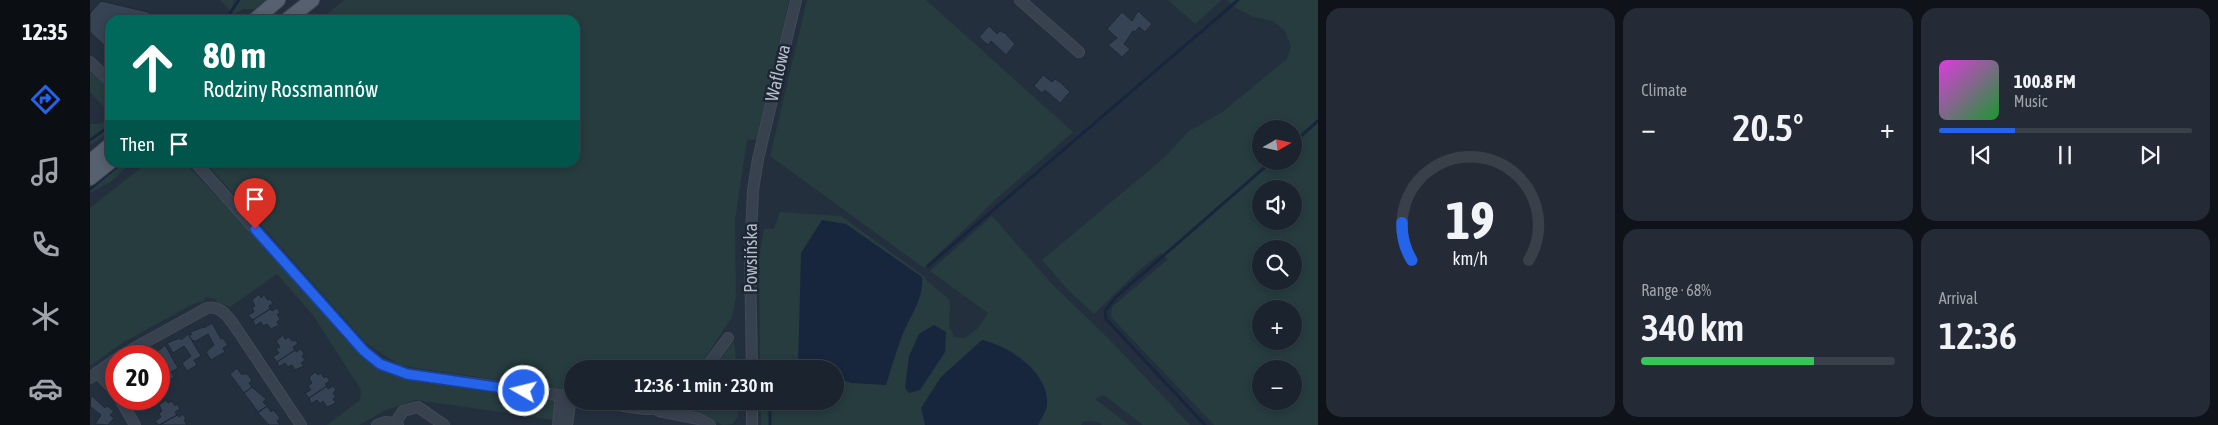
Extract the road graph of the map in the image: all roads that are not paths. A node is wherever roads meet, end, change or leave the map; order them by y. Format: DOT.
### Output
graph roads {
  1 [pos="278,0"];
  2 [pos="312,0"];
  3 [pos="796,0"];
  4 [pos="1020,0"];
  5 [pos="261,15"];
  6 [pos="293,15"];
  7 [pos="1079,52"];
  8 [pos="90,62"];
  9 [pos="105,76"];
  10 [pos="761,147"];
  11 [pos="105,149"];
  12 [pos="90,162"];
  13 [pos="105,166"];
  14 [pos="199,167"];
  15 [pos="90,178"];
  16 [pos="728,338"];
  17 [pos="140,345"];
  18 [pos="712,360"];
  19 [pos="752,360"];
  20 [pos="105,367"];
  21 [pos="94,375"];
  22 [pos="105,384"];
  23 [pos="564,396"];
  24 [pos="564,408"];
  25 [pos="126,410"];
  26 [pos="568,410"];
  27 [pos="655,410"];
  28 [pos="752,410"];
  29 [pos="397,424"];
  30 [pos="135,425"];
  31 [pos="301,425"];
  32 [pos="377,425"];
  33 [pos="444,425"];
  34 [pos="558,425"];
  35 [pos="567,425"];
  36 [pos="710,425"];
  37 [pos="752,425"];
  1 -- 5 [label="main road"];
  2 -- 6 [label="main road"];
  3 -- 10 [label="street, Waflowa"];
  4 -- 7 [label="street"];
  8 -- 9 [label="street"];
  10 -- 19 [label="street, Powsińska"];
  11 -- 12 [label="main road"];
  13 -- 15 [label="main road"];
  14 -- 23 [label="street"];
  16 -- 18 [label="street"];
  17 -- 31 [label="street"];
  20 -- 21 [label="street"];
  21 -- 22 [label="street"];
  24 -- 34 [label="street"];
  25 -- 30 [label="street"];
  26 -- 35 [label="street"];
  27 -- 36 [label="street"];
  28 -- 37 [label="street"];
  29 -- 32 [label="street"];
  29 -- 33 [label="street"];
}
